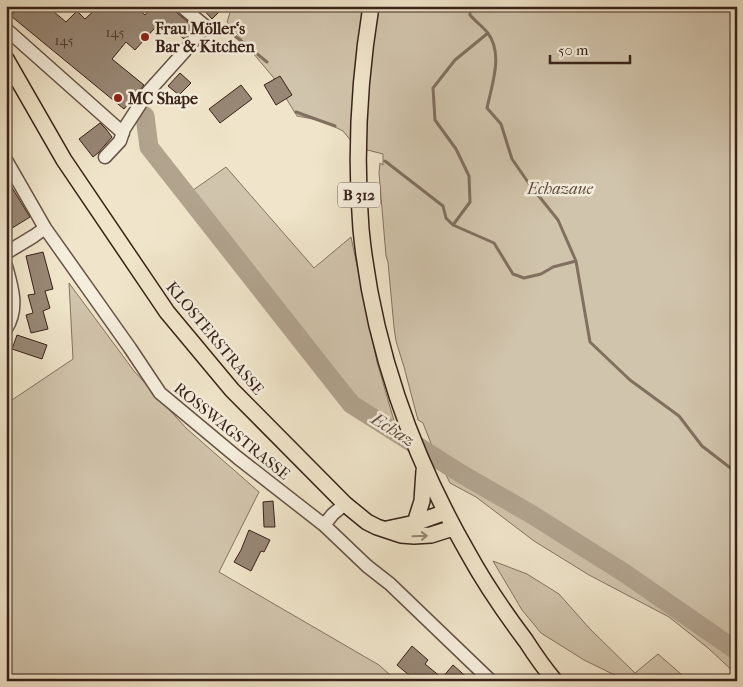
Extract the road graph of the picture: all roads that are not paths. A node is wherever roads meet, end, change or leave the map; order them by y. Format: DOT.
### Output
graph roads {
  1 [pos="181,6"];
  2 [pos="371,6"];
  3 [pos="6,29"];
  4 [pos="6,59"];
  5 [pos="123,133"];
  6 [pos="105,157"];
  7 [pos="6,160"];
  8 [pos="45,228"];
  9 [pos="6,252"];
  10 [pos="6,266"];
  11 [pos="6,329"];
  12 [pos="421,461"];
  13 [pos="345,504"];
  14 [pos="446,512"];
  15 [pos="414,523"];
  16 [pos="324,525"];
  17 [pos="453,528"];
  18 [pos="387,530"];
  19 [pos="491,681"];
  20 [pos="555,681"];
  1 -- 5 [label="street"];
  2 -- 12 [label="main road, B 312"];
  3 -- 5 [label="street"];
  4 -- 13 [label="main road, KLOSTERSTRASSE"];
  5 -- 6 [label="street"];
  7 -- 8 [label="street, ROSSWAGSTRASSE"];
  8 -- 9 [label="street"];
  8 -- 16 [label="street, ROSSWAGSTRASSE"];
  10 -- 11 [label="street"];
  12 -- 14 [label="main road, B 312"];
  12 -- 15 [label="main road"];
  13 -- 16 [label="street"];
  13 -- 18 [label="main road, KLOSTERSTRASSE"];
  14 -- 15 [label="main road"];
  14 -- 17 [label="main road, B 312"];
  15 -- 18 [label="main road"];
  16 -- 19 [label="street, ROSSWAGSTRASSE"];
  18 -- 17 [label="main road, KLOSTERSTRASSE, one-way"];
  17 -- 20 [label="main road, B 312"];
}
